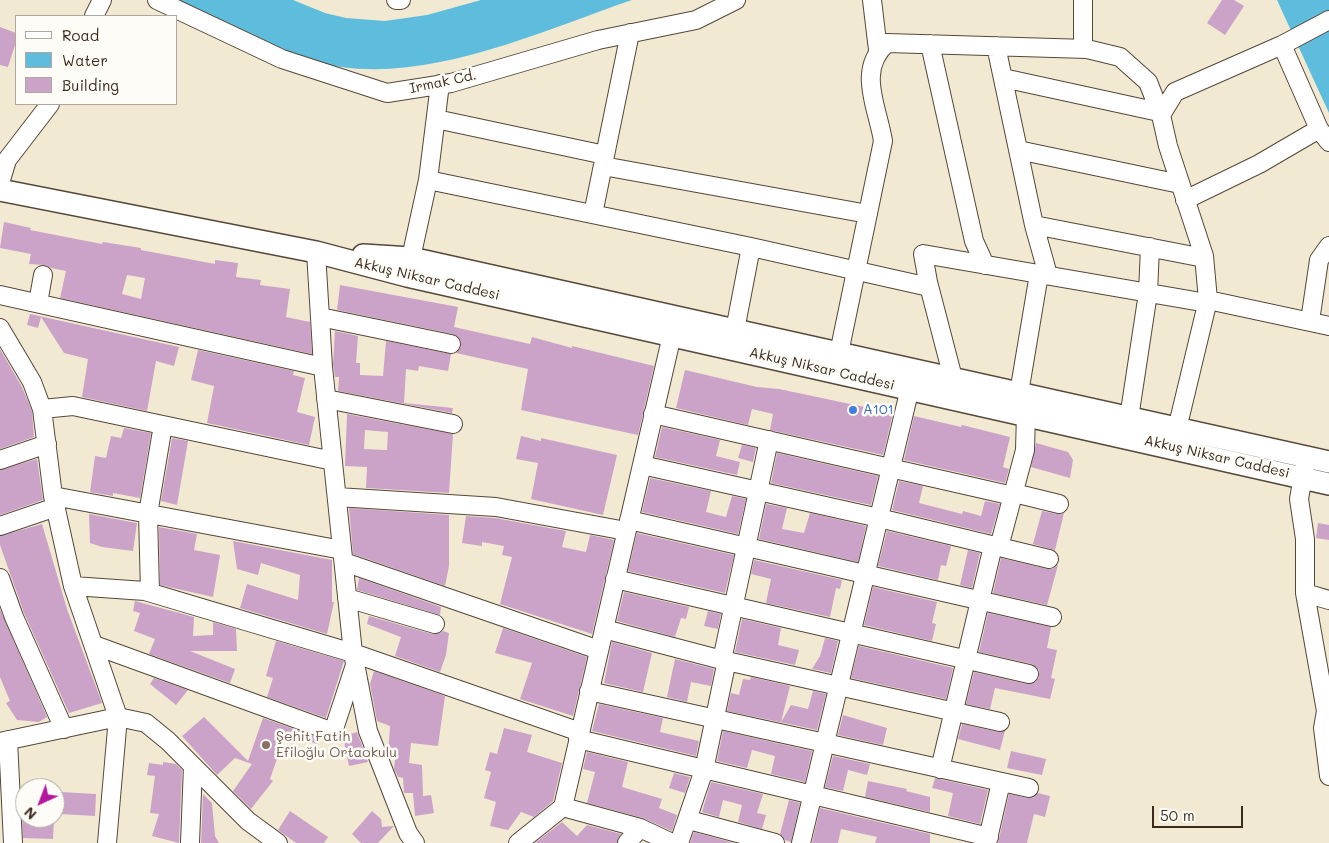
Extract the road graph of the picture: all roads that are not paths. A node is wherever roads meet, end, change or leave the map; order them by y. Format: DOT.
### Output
graph roads {
  1 [pos="102,0"];
  2 [pos="157,0"];
  3 [pos="396,0"];
  4 [pos="401,0"];
  5 [pos="736,0"];
  6 [pos="872,0"];
  7 [pos="1083,0"];
  8 [pos="94,15"];
  9 [pos="1329,20"];
  10 [pos="630,33"];
  11 [pos="1286,43"];
  12 [pos="930,44"];
  13 [pos="996,46"];
  14 [pos="1084,49"];
  15 [pos="878,50"];
  16 [pos="1003,78"];
  17 [pos="440,84"];
  18 [pos="49,105"];
  19 [pos="1160,114"];
  20 [pos="436,118"];
  21 [pos="1324,136"];
  22 [pos="1018,150"];
  23 [pos="604,160"];
  24 [pos="428,180"];
  25 [pos="0,183"];
  26 [pos="0,190"];
  27 [pos="1183,192"];
  28 [pos="593,214"];
  29 [pos="868,214"];
  30 [pos="1034,225"];
  31 [pos="1329,246"];
  32 [pos="751,247"];
  33 [pos="1150,247"];
  34 [pos="316,252"];
  35 [pos="411,258"];
  36 [pos="1204,258"];
  37 [pos="986,264"];
  38 [pos="857,269"];
  39 [pos="43,275"];
  40 [pos="1043,275"];
  41 [pos="929,287"];
  42 [pos="1148,293"];
  43 [pos="0,295"];
  44 [pos="1207,301"];
  45 [pos="38,304"];
  46 [pos="320,317"];
  47 [pos="1310,321"];
  48 [pos="1329,326"];
  49 [pos="0,328"];
  50 [pos="735,330"];
  51 [pos="672,335"];
  52 [pos="451,344"];
  53 [pos="838,353"];
  54 [pos="323,367"];
  55 [pos="953,378"];
  56 [pos="910,388"];
  57 [pos="1019,393"];
  58 [pos="326,399"];
  59 [pos="42,409"];
  60 [pos="653,414"];
  61 [pos="1026,414"];
  62 [pos="1129,418"];
  63 [pos="452,424"];
  64 [pos="164,425"];
  65 [pos="1177,428"];
  66 [pos="769,440"];
  67 [pos="47,444"];
  68 [pos="0,460"];
  69 [pos="333,461"];
  70 [pos="1319,462"];
  71 [pos="642,465"];
  72 [pos="891,468"];
  73 [pos="1329,484"];
  74 [pos="758,491"];
  75 [pos="1013,494"];
  76 [pos="337,497"];
  77 [pos="54,501"];
  78 [pos="1059,504"];
  79 [pos="148,514"];
  80 [pos="879,518"];
  81 [pos="0,526"];
  82 [pos="628,526"];
  83 [pos="996,546"];
  84 [pos="745,547"];
  85 [pos="343,556"];
  86 [pos="1049,559"];
  87 [pos="866,574"];
  88 [pos="615,579"];
  89 [pos="73,586"];
  90 [pos="2,589"];
  91 [pos="150,592"];
  92 [pos="1305,593"];
  93 [pos="347,598"];
  94 [pos="981,600"];
  95 [pos="1329,600"];
  96 [pos="732,606"];
  97 [pos="1052,616"];
  98 [pos="435,624"];
  99 [pos="604,629"];
  100 [pos="852,633"];
  101 [pos="94,645"];
  102 [pos="599,650"];
  103 [pos="1315,653"];
  104 [pos="354,658"];
  105 [pos="724,660"];
  106 [pos="967,660"];
  107 [pos="1329,669"];
  108 [pos="1029,674"];
  109 [pos="839,684"];
  110 [pos="590,691"];
  111 [pos="954,712"];
  112 [pos="1327,712"];
  113 [pos="118,717"];
  114 [pos="716,718"];
  115 [pos="1000,722"];
  116 [pos="64,728"];
  117 [pos="579,736"];
  118 [pos="4,741"];
  119 [pos="825,743"];
  120 [pos="193,766"];
  121 [pos="940,769"];
  122 [pos="704,770"];
  123 [pos="1329,776"];
  124 [pos="1001,782"];
  125 [pos="1029,788"];
  126 [pos="813,796"];
  127 [pos="563,807"];
  128 [pos="688,820"];
  129 [pos="640,828"];
  130 [pos="988,840"];
  131 [pos="13,843"];
  132 [pos="107,843"];
  133 [pos="190,843"];
  134 [pos="278,843"];
  135 [pos="415,843"];
  136 [pos="518,843"];
  137 [pos="627,843"];
  138 [pos="672,843"];
  139 [pos="679,843"];
  140 [pos="775,843"];
  141 [pos="801,843"];
  1 -- 8 [label="street"];
  2 -- 17 [label="street, Irmak Cd."];
  3 -- 4 [label="street"];
  5 -- 10 [label="street, Irmak Cd."];
  6 -- 15 [label="street"];
  7 -- 14 [label="street"];
  9 -- 11 [label="street"];
  10 -- 17 [label="street, Irmak Cd."];
  10 -- 23 [label="street"];
  11 -- 19 [label="street"];
  11 -- 21 [label="street"];
  12 -- 13 [label="street"];
  12 -- 15 [label="street"];
  12 -- 37 [label="street"];
  13 -- 14 [label="street"];
  13 -- 16 [label="street"];
  14 -- 19 [label="street"];
  15 -- 29 [label="street"];
  16 -- 19 [label="street"];
  16 -- 22 [label="street"];
  17 -- 20 [label="street"];
  18 -- 25 [label="street"];
  19 -- 27 [label="street"];
  20 -- 23 [label="street"];
  20 -- 24 [label="street"];
  21 -- 27 [label="street"];
  22 -- 27 [label="street"];
  22 -- 30 [label="street"];
  23 -- 28 [label="street"];
  23 -- 29 [label="street"];
  24 -- 28 [label="street"];
  24 -- 35 [label="street"];
  26 -- 34 [label="main road, Akkuş Niksar Caddesi"];
  27 -- 36 [label="street"];
  28 -- 32 [label="street"];
  29 -- 38 [label="street"];
  30 -- 33 [label="street"];
  30 -- 40 [label="street"];
  31 -- 47 [label="street"];
  32 -- 38 [label="street"];
  32 -- 50 [label="street"];
  33 -- 36 [label="street"];
  33 -- 42 [label="street"];
  34 -- 35 [label="main road, Akkuş Niksar Caddesi"];
  34 -- 46 [label="street"];
  34 -- 51 [label="main road, Akkuş Niksar Caddesi"];
  35 -- 50 [label="main road, Akkuş Niksar Caddesi"];
  36 -- 44 [label="street"];
  37 -- 40 [label="street"];
  37 -- 41 [label="street"];
  38 -- 41 [label="street"];
  38 -- 53 [label="street"];
  39 -- 45 [label="street"];
  40 -- 42 [label="street"];
  40 -- 57 [label="street"];
  41 -- 55 [label="street"];
  42 -- 44 [label="street"];
  42 -- 62 [label="street"];
  43 -- 45 [label="street"];
  44 -- 47 [label="street"];
  44 -- 65 [label="street"];
  45 -- 54 [label="street"];
  46 -- 52 [label="street"];
  46 -- 54 [label="street"];
  47 -- 48 [label="street"];
  49 -- 59 [label="street"];
  50 -- 53 [label="main road, Akkuş Niksar Caddesi"];
  51 -- 56 [label="main road, Akkuş Niksar Caddesi"];
  51 -- 60 [label="street"];
  53 -- 55 [label="main road, Akkuş Niksar Caddesi"];
  54 -- 58 [label="street"];
  55 -- 57 [label="main road, Akkuş Niksar Caddesi"];
  56 -- 61 [label="main road, Akkuş Niksar Caddesi"];
  56 -- 72 [label="street"];
  57 -- 62 [label="main road, Akkuş Niksar Caddesi"];
  58 -- 63 [label="street"];
  58 -- 69 [label="street"];
  59 -- 64 [label="street"];
  59 -- 67 [label="street"];
  60 -- 66 [label="street"];
  60 -- 71 [label="street"];
  61 -- 70 [label="main road, Akkuş Niksar Caddesi"];
  61 -- 75 [label="street"];
  62 -- 65 [label="main road, Akkuş Niksar Caddesi"];
  64 -- 69 [label="street"];
  64 -- 79 [label="street"];
  65 -- 70 [label="main road, Akkuş Niksar Caddesi"];
  66 -- 72 [label="street"];
  66 -- 74 [label="street"];
  67 -- 68 [label="street"];
  67 -- 77 [label="street"];
  69 -- 76 [label="street"];
  70 -- 73 [label="main road, Akkuş Niksar Caddesi"];
  70 -- 92 [label="street"];
  71 -- 74 [label="street"];
  71 -- 82 [label="street"];
  72 -- 75 [label="street"];
  72 -- 80 [label="street"];
  74 -- 80 [label="street"];
  74 -- 84 [label="street"];
  75 -- 78 [label="street"];
  75 -- 83 [label="street"];
  76 -- 82 [label="street"];
  76 -- 85 [label="street"];
  77 -- 79 [label="street"];
  77 -- 81 [label="street"];
  77 -- 89 [label="street"];
  79 -- 85 [label="street"];
  79 -- 91 [label="street"];
  80 -- 83 [label="street"];
  80 -- 87 [label="street"];
  82 -- 84 [label="street"];
  82 -- 88 [label="street"];
  83 -- 86 [label="street"];
  83 -- 94 [label="street"];
  84 -- 87 [label="street"];
  84 -- 96 [label="street"];
  85 -- 93 [label="street"];
  85 -- 102 [label="street"];
  87 -- 94 [label="street"];
  87 -- 100 [label="street"];
  88 -- 96 [label="street"];
  88 -- 99 [label="street"];
  89 -- 91 [label="street"];
  89 -- 101 [label="street"];
  90 -- 116 [label="street"];
  91 -- 104 [label="street"];
  92 -- 95 [label="street"];
  92 -- 103 [label="street"];
  93 -- 98 [label="street"];
  93 -- 104 [label="street"];
  94 -- 97 [label="street"];
  94 -- 106 [label="street"];
  96 -- 100 [label="street"];
  96 -- 105 [label="street"];
  99 -- 102 [label="street"];
  99 -- 105 [label="street"];
  100 -- 106 [label="street"];
  100 -- 109 [label="street"];
  101 -- 104 [label="street"];
  101 -- 113 [label="street"];
  102 -- 110 [label="street"];
  103 -- 107 [label="street"];
  103 -- 112 [label="street"];
  104 -- 117 [label="street"];
  104 -- 135 [label="street"];
  105 -- 109 [label="street"];
  105 -- 114 [label="street"];
  106 -- 108 [label="street"];
  106 -- 111 [label="street"];
  109 -- 111 [label="street"];
  109 -- 119 [label="street"];
  110 -- 114 [label="street"];
  110 -- 117 [label="street"];
  111 -- 115 [label="street"];
  111 -- 121 [label="street"];
  112 -- 123 [label="street"];
  113 -- 116 [label="street"];
  113 -- 120 [label="street"];
  113 -- 132 [label="street"];
  114 -- 119 [label="street"];
  114 -- 122 [label="street"];
  116 -- 118 [label="street"];
  117 -- 122 [label="street"];
  117 -- 127 [label="street"];
  118 -- 131 [label="street"];
  119 -- 121 [label="street"];
  119 -- 126 [label="street"];
  120 -- 133 [label="street"];
  120 -- 134 [label="street"];
  121 -- 124 [label="street"];
  122 -- 126 [label="street"];
  122 -- 128 [label="street"];
  124 -- 125 [label="street"];
  124 -- 130 [label="street"];
  126 -- 130 [label="street"];
  126 -- 141 [label="street"];
  127 -- 129 [label="street"];
  127 -- 136 [label="street"];
  128 -- 139 [label="street"];
  128 -- 140 [label="street"];
  129 -- 137 [label="street"];
  129 -- 138 [label="street"];
}
